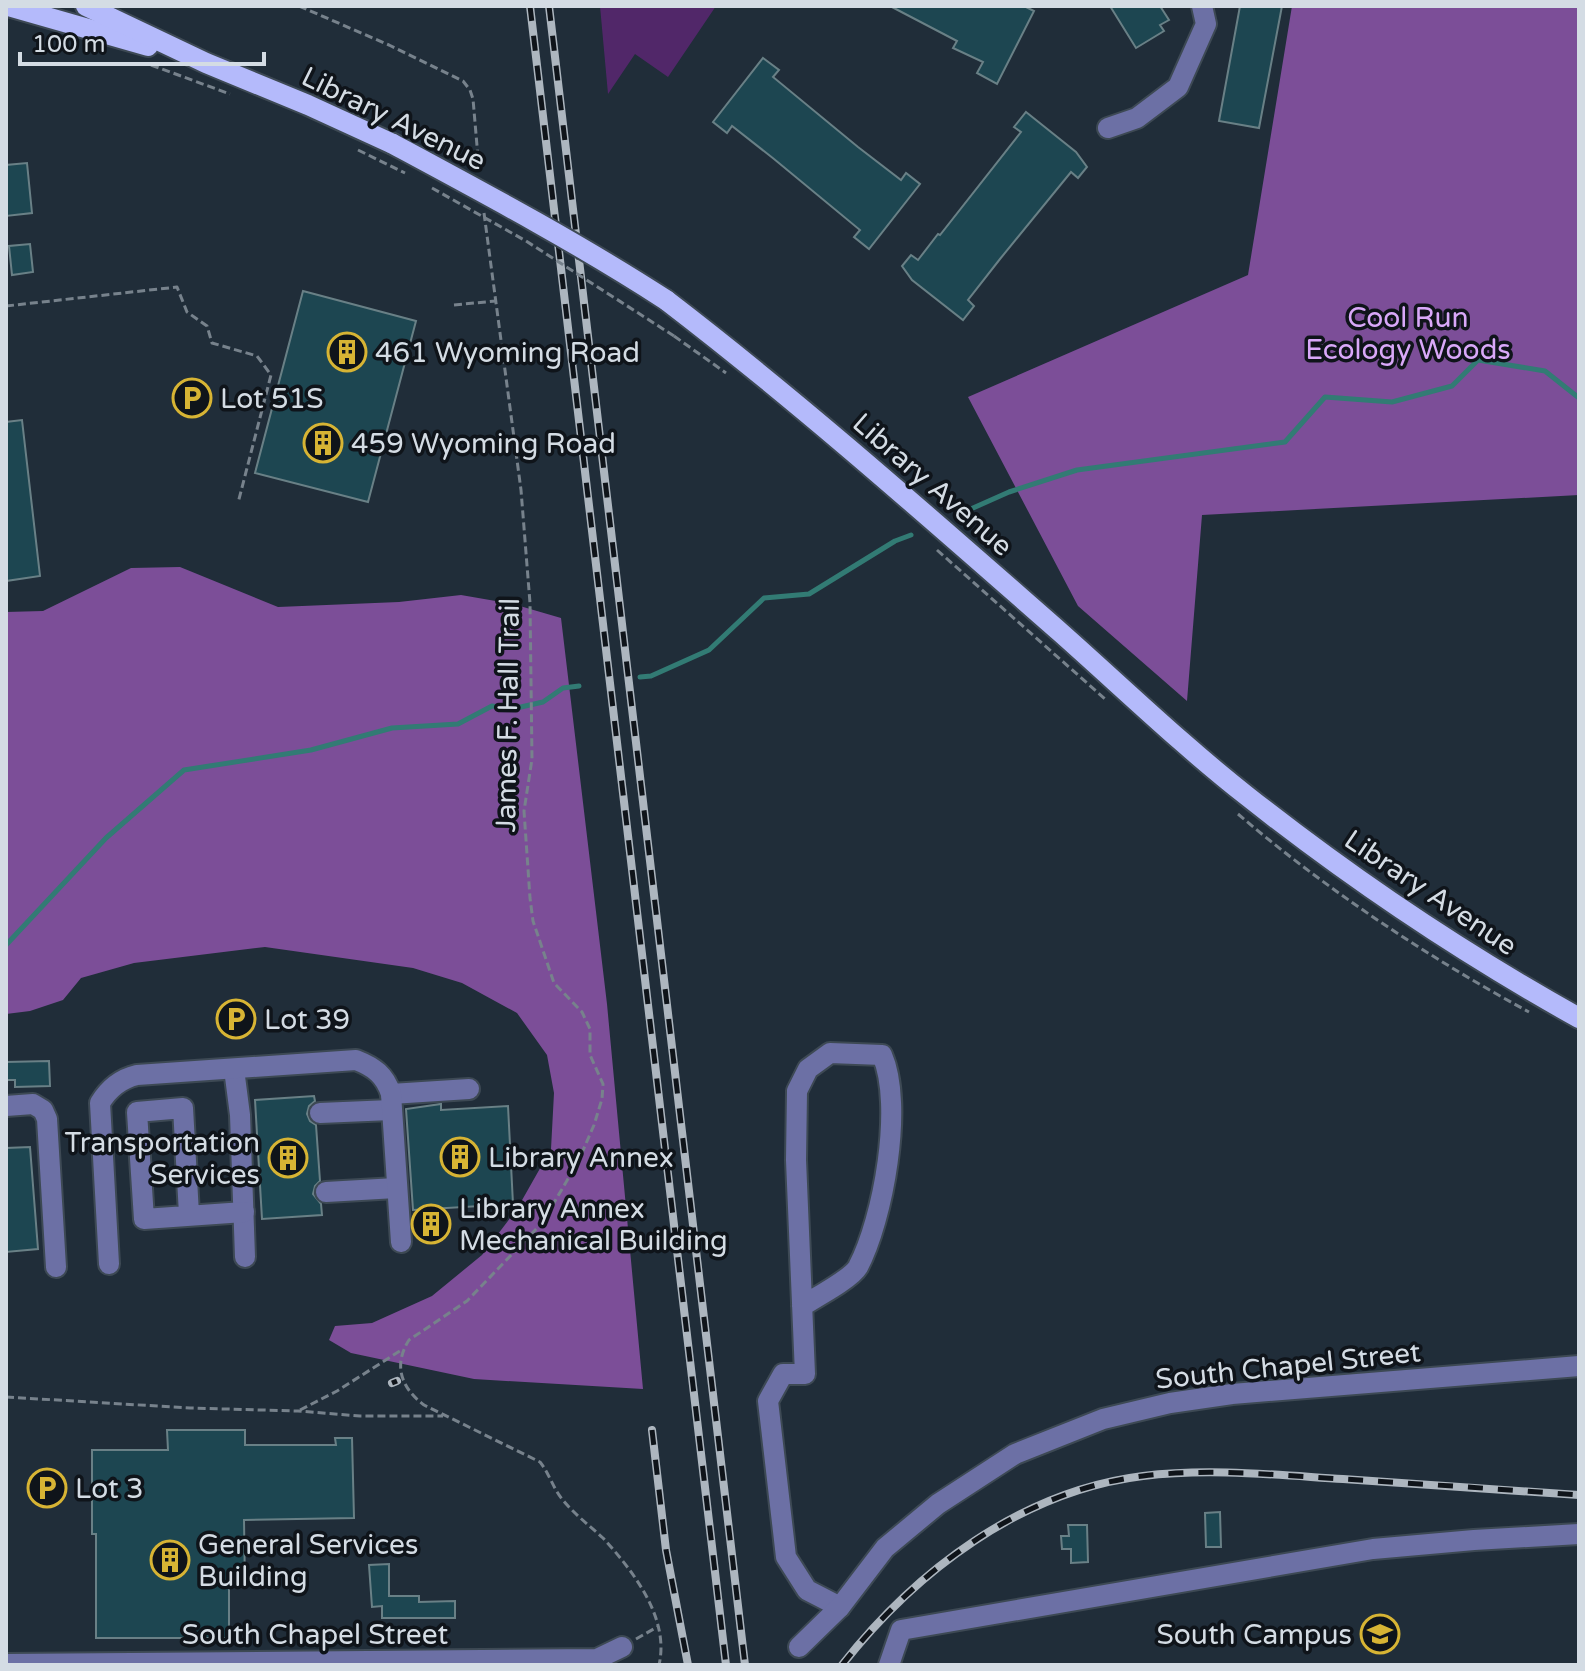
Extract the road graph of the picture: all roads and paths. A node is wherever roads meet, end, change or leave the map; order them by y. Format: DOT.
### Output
graph roads {
  1 [pos="8,6"];
  2 [pos="86,6"];
  3 [pos="299,6"];
  4 [pos="1202,6"];
  5 [pos="206,63"];
  6 [pos="150,64"];
  7 [pos="230,94"];
  8 [pos="1108,128"];
  9 [pos="347,144"];
  10 [pos="411,176"];
  11 [pos="480,176"];
  12 [pos="424,183"];
  13 [pos="484,208"];
  14 [pos="496,301"];
  15 [pos="454,305"];
  16 [pos="6,306"];
  17 [pos="674,336"];
  18 [pos="238,503"];
  19 [pos="1579,1018"];
  20 [pos="234,1069"];
  21 [pos="469,1089"];
  22 [pos="391,1102"];
  23 [pos="6,1106"];
  24 [pos="320,1113"];
  25 [pos="396,1188"];
  26 [pos="326,1192"];
  27 [pos="244,1212"];
  28 [pos="189,1214"];
  29 [pos="401,1242"];
  30 [pos="245,1257"];
  31 [pos="109,1264"];
  32 [pos="56,1267"];
  33 [pos="802,1306"];
  34 [pos="403,1349"];
  35 [pos="1579,1366"];
  36 [pos="6,1397"];
  37 [pos="298,1411"];
  38 [pos="447,1416"];
  39 [pos="1579,1534"];
  40 [pos="840,1607"];
  41 [pos="659,1626"];
  42 [pos="622,1647"];
  43 [pos="799,1647"];
  44 [pos="389,1663"];
  45 [pos="6,1664"];
  46 [pos="128,1664"];
  47 [pos="659,1665"];
  48 [pos="889,1665"];
  1 -- 5 [label="main road, Library Avenue"];
  2 -- 5 [label="main road, Library Avenue"];
  3 -- 11 [label="path"];
  4 -- 8 [label="street"];
  5 -- 19 [label="main road, Library Avenue, bridge"];
  6 -- 7 [label="path"];
  9 -- 10 [label="path"];
  12 -- 17 [label="path, bridge"];
  13 -- 14 [label="path, James F. Hall Trail"];
  14 -- 15 [label="path"];
  14 -- 34 [label="path, James F. Hall Trail"];
  16 -- 18 [label="path"];
  20 -- 22 [label="street"];
  20 -- 27 [label="street"];
  20 -- 31 [label="street"];
  21 -- 22 [label="street"];
  22 -- 24 [label="street"];
  22 -- 25 [label="street"];
  23 -- 32 [label="street"];
  25 -- 26 [label="street"];
  25 -- 29 [label="street"];
  27 -- 28 [label="street"];
  27 -- 30 [label="street"];
  28 -- 28 [label="street"];
  33 -- 33 [label="street"];
  33 -- 40 [label="street"];
  34 -- 37 [label="path, James F. Hall Trail"];
  34 -- 38 [label="path"];
  35 -- 40 [label="street, South Chapel Street"];
  36 -- 37 [label="path"];
  37 -- 38 [label="path"];
  38 -- 41 [label="path"];
  39 -- 48 [label="street"];
  40 -- 43 [label="street, South Chapel Street"];
  41 -- 42 [label="path"];
  41 -- 47 [label="path"];
  42 -- 44 [label="street, South Chapel Street"];
  44 -- 46 [label="street, South Chapel Street"];
  45 -- 46 [label="street, South Chapel Street"];
}
